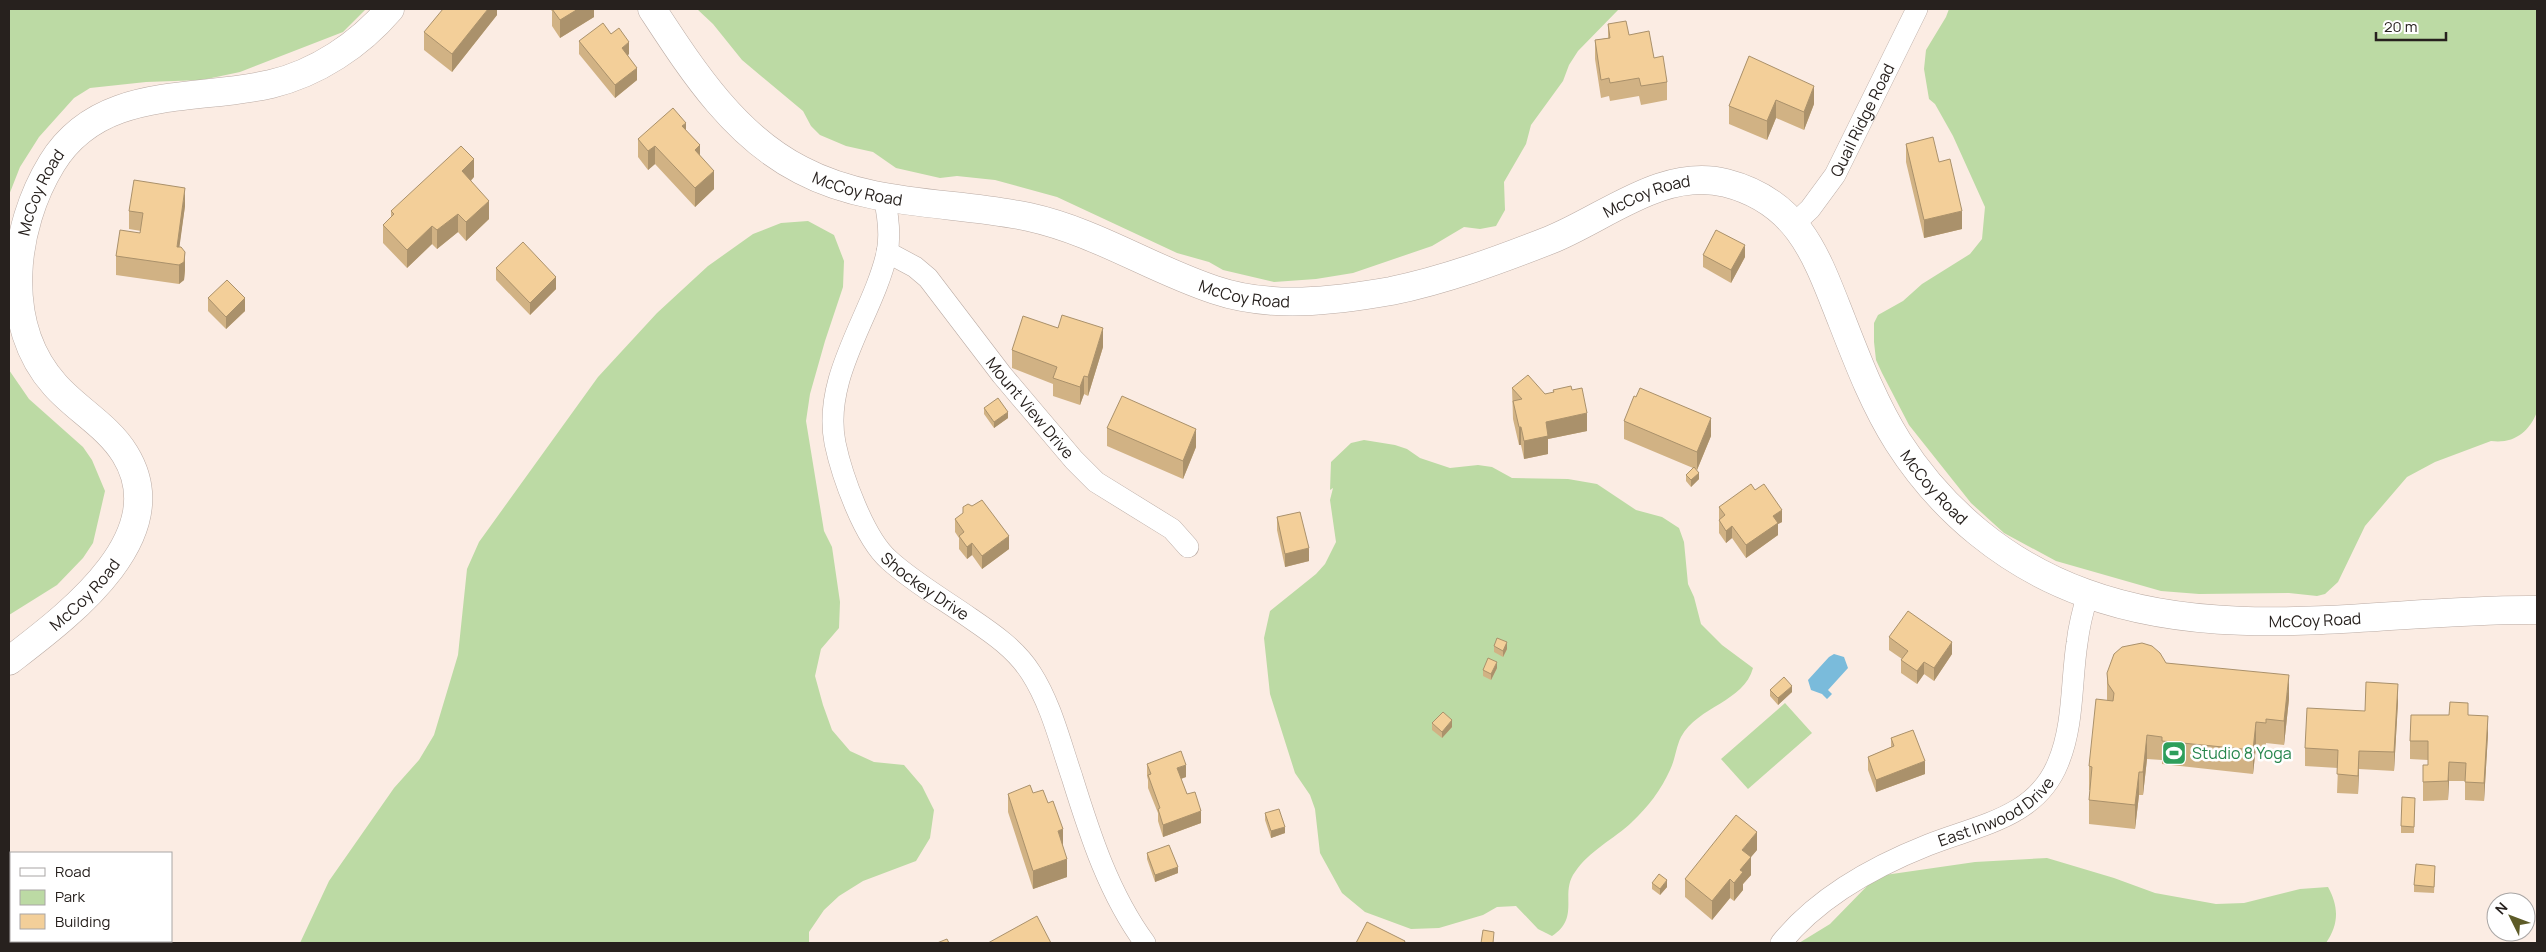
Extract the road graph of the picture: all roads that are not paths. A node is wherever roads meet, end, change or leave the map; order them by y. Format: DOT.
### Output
graph roads {
  1 [pos="390,9"];
  2 [pos="652,9"];
  3 [pos="1917,9"];
  4 [pos="884,197"];
  5 [pos="1795,223"];
  6 [pos="887,252"];
  7 [pos="1188,547"];
  8 [pos="2088,594"];
  9 [pos="2537,610"];
  10 [pos="9,660"];
  11 [pos="1145,943"];
  12 [pos="1781,943"];
  1 -- 10 [label="street, McCoy Road"];
  2 -- 4 [label="street, McCoy Road"];
  3 -- 5 [label="street, Quail Ridge Road"];
  4 -- 5 [label="street, McCoy Road"];
  4 -- 6 [label="street, Shockey Drive"];
  5 -- 8 [label="street, McCoy Road"];
  6 -- 7 [label="street, Mount View Drive"];
  6 -- 11 [label="street, Shockey Drive"];
  8 -- 9 [label="street, McCoy Road"];
  8 -- 12 [label="street, East Inwood Drive"];
}
